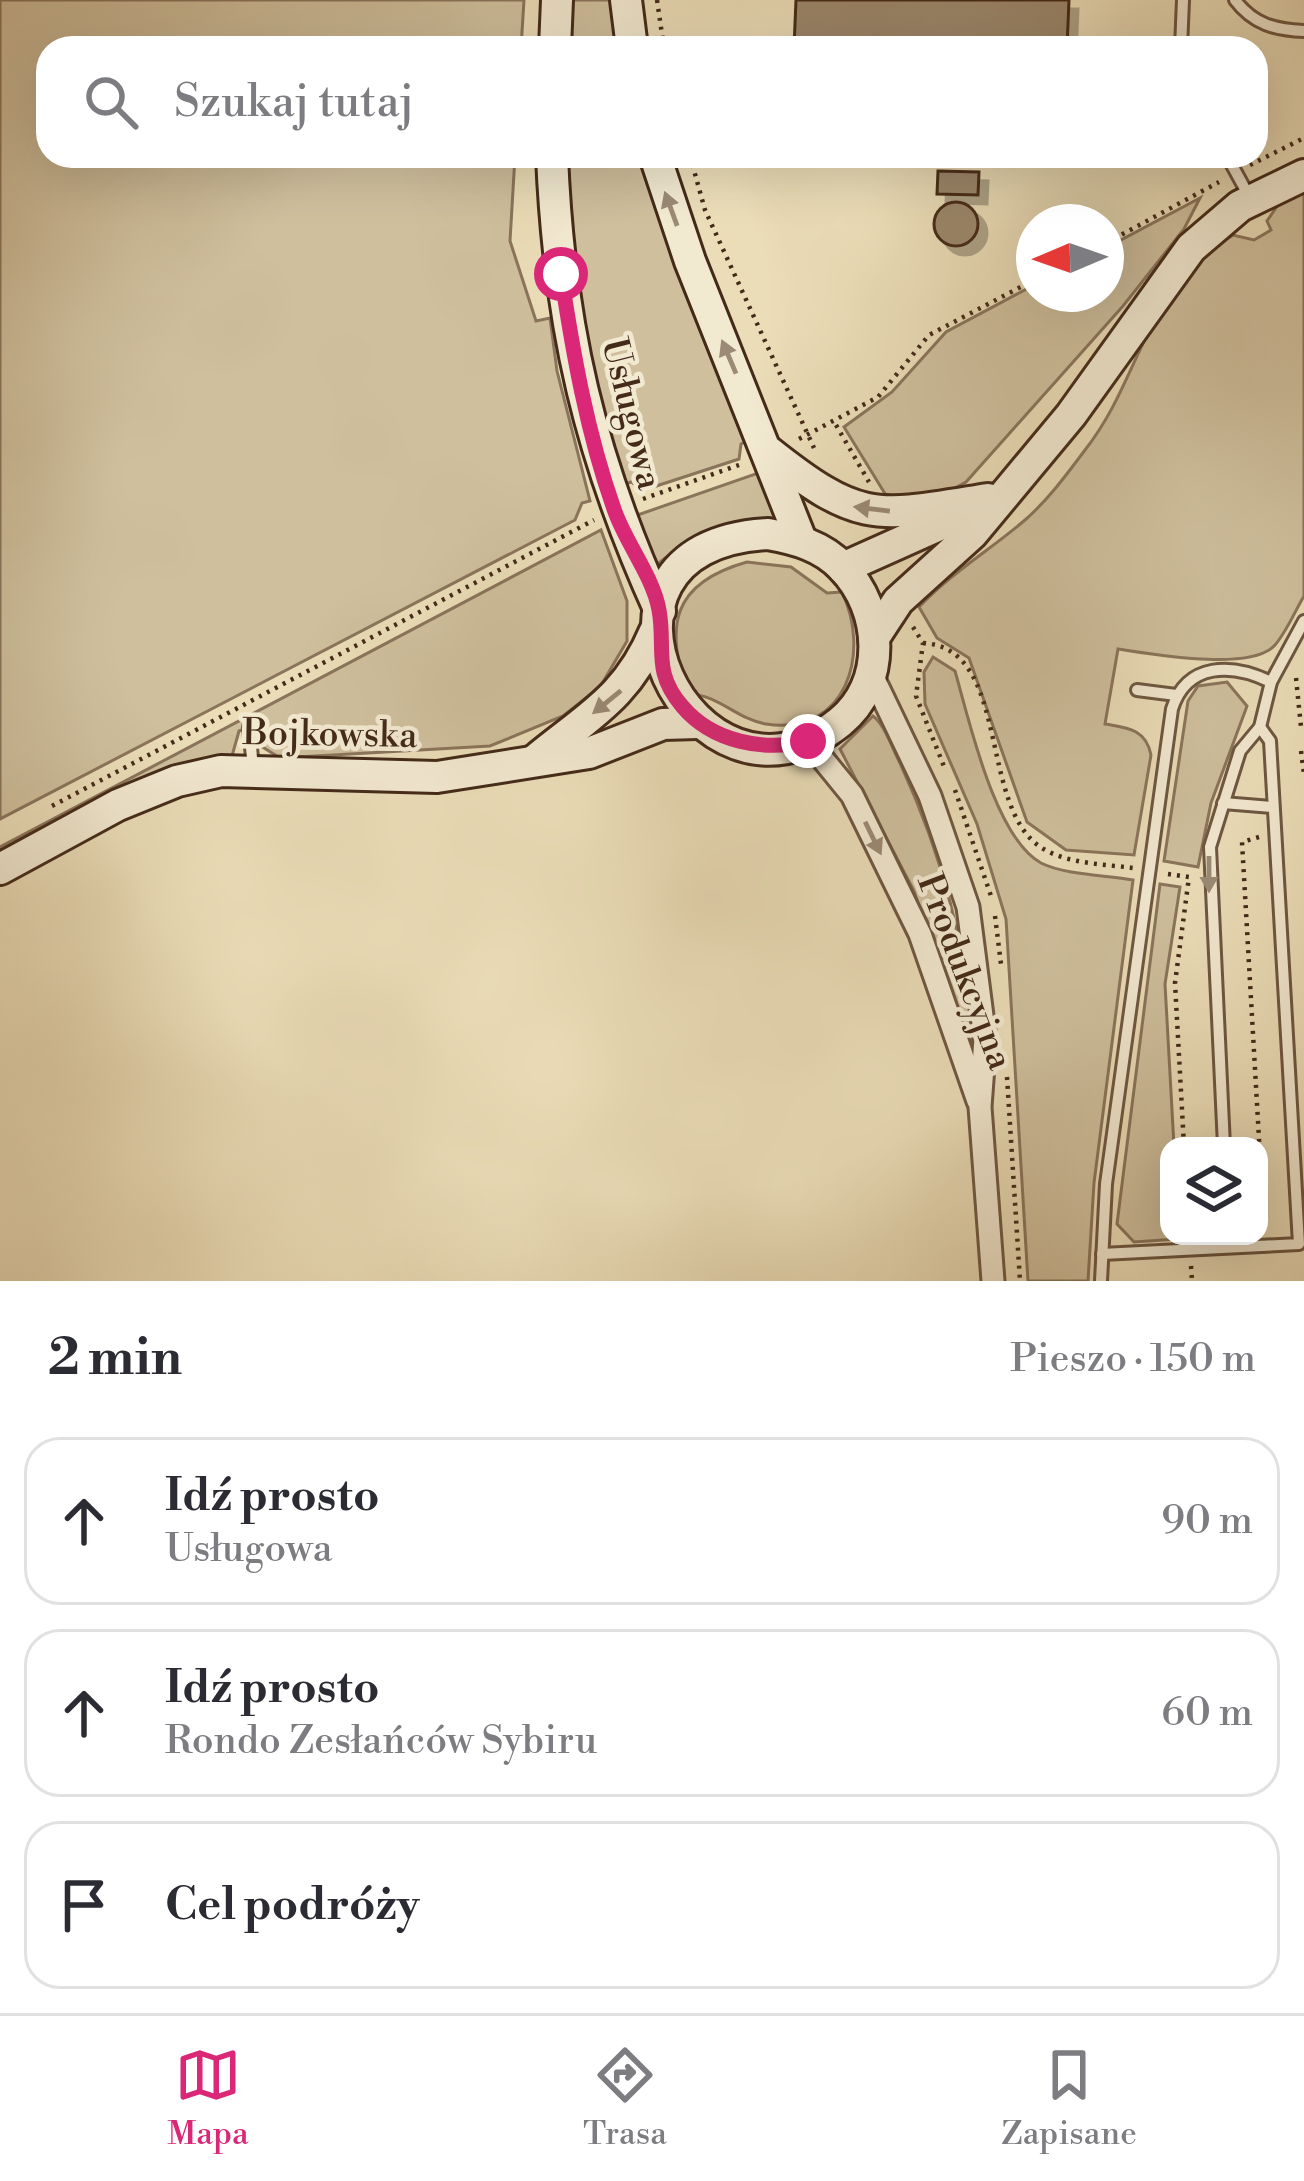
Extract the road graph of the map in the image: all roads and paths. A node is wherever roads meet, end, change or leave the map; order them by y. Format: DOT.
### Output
graph roads {
  1 [pos="557,0"];
  2 [pos="626,0"];
  3 [pos="657,0"];
  4 [pos="1183,0"];
  5 [pos="1235,0"];
  6 [pos="1304,32"];
  7 [pos="555,36"];
  8 [pos="630,36"];
  9 [pos="662,36"];
  10 [pos="1182,36"];
  11 [pos="1304,138"];
  12 [pos="1268,156"];
  13 [pos="552,168"];
  14 [pos="660,168"];
  15 [pos="693,168"];
  16 [pos="1234,168"];
  17 [pos="1244,168"];
  18 [pos="1236,172"];
  19 [pos="1304,175"];
  20 [pos="1252,200"];
  21 [pos="1124,233"];
  22 [pos="1016,289"];
  23 [pos="834,423"];
  24 [pos="806,436"];
  25 [pos="769,452"];
  26 [pos="1022,475"];
  27 [pos="871,492"];
  28 [pos="988,499"];
  29 [pos="614,510"];
  30 [pos="801,540"];
  31 [pos="843,568"];
  32 [pos="658,619"];
  33 [pos="1304,620"];
  34 [pos="875,636"];
  35 [pos="923,643"];
  36 [pos="873,676"];
  37 [pos="1296,678"];
  38 [pos="1271,682"];
  39 [pos="1137,690"];
  40 [pos="1176,695"];
  41 [pos="1300,704"];
  42 [pos="698,722"];
  43 [pos="249,727"];
  44 [pos="1259,727"];
  45 [pos="1301,727"];
  46 [pos="808,741"];
  47 [pos="1301,751"];
  48 [pos="535,760"];
  49 [pos="253,768"];
  50 [pos="1304,774"];
  51 [pos="1223,803"];
  52 [pos="1273,806"];
  53 [pos="42,812"];
  54 [pos="1264,835"];
  55 [pos="0,868"];
  56 [pos="1149,870"];
  57 [pos="980,1107"];
  58 [pos="1184,1137"];
  59 [pos="1224,1137"];
  60 [pos="1259,1137"];
  61 [pos="1197,1245"];
  62 [pos="1268,1245"];
  63 [pos="1102,1254"];
  64 [pos="993,1281"];
  65 [pos="1101,1281"];
  1 -- 7 [label="street"];
  2 -- 8 [label="street"];
  3 -- 9 [label="path"];
  4 -- 10 [label="lane"];
  5 -- 6 [label="lane"];
  11 -- 12 [label="path"];
  13 -- 29 [label="street, Usługowa"];
  25 -- 14 [label="street, one-way"];
  15 -- 24 [label="path"];
  16 -- 18 [label="lane"];
  17 -- 18 [label="path"];
  18 -- 20 [label="lane"];
  18 -- 21 [label="path"];
  19 -- 20 [label="street"];
  20 -- 26 [label="street"];
  22 -- 23 [label="path"];
  23 -- 24 [label="path"];
  23 -- 27 [label="path"];
  24 -- 25 [label="path"];
  28 -- 25 [label="street, one-way"];
  25 -- 29 [label="path"];
  25 -- 30 [label="street"];
  26 -- 28 [label="street"];
  26 -- 34 [label="street"];
  28 -- 31 [label="street"];
  29 -- 32 [label="street, Usługowa"];
  29 -- 53 [label="path"];
  30 -- 31 [label="street"];
  30 -- 32 [label="street"];
  31 -- 34 [label="street"];
  32 -- 42 [label="street"];
  32 -- 48 [label="street, Bojkowska, one-way"];
  33 -- 38 [label="lane"];
  34 -- 36 [label="street"];
  35 -- 56 [label="path"];
  36 -- 46 [label="street"];
  36 -- 57 [label="street, Produkcyjna"];
  37 -- 41 [label="path"];
  38 -- 40 [label="lane"];
  38 -- 44 [label="lane"];
  39 -- 40 [label="lane"];
  40 -- 56 [label="lane"];
  41 -- 45 [label="path"];
  42 -- 46 [label="street"];
  42 -- 48 [label="street, Bojkowska"];
  43 -- 49 [label="lane"];
  44 -- 51 [label="lane"];
  44 -- 52 [label="lane"];
  46 -- 57 [label="street, Produkcyjna, one-way"];
  47 -- 50 [label="path"];
  48 -- 49 [label="street, Bojkowska"];
  49 -- 55 [label="street, Bojkowska"];
  51 -- 52 [label="lane"];
  51 -- 59 [label="lane, one-way"];
  52 -- 62 [label="lane"];
  54 -- 60 [label="path"];
  56 -- 58 [label="path"];
  56 -- 63 [label="lane"];
  57 -- 64 [label="street, Produkcyjna"];
  61 -- 63 [label="lane"];
  63 -- 65 [label="lane"];
}
